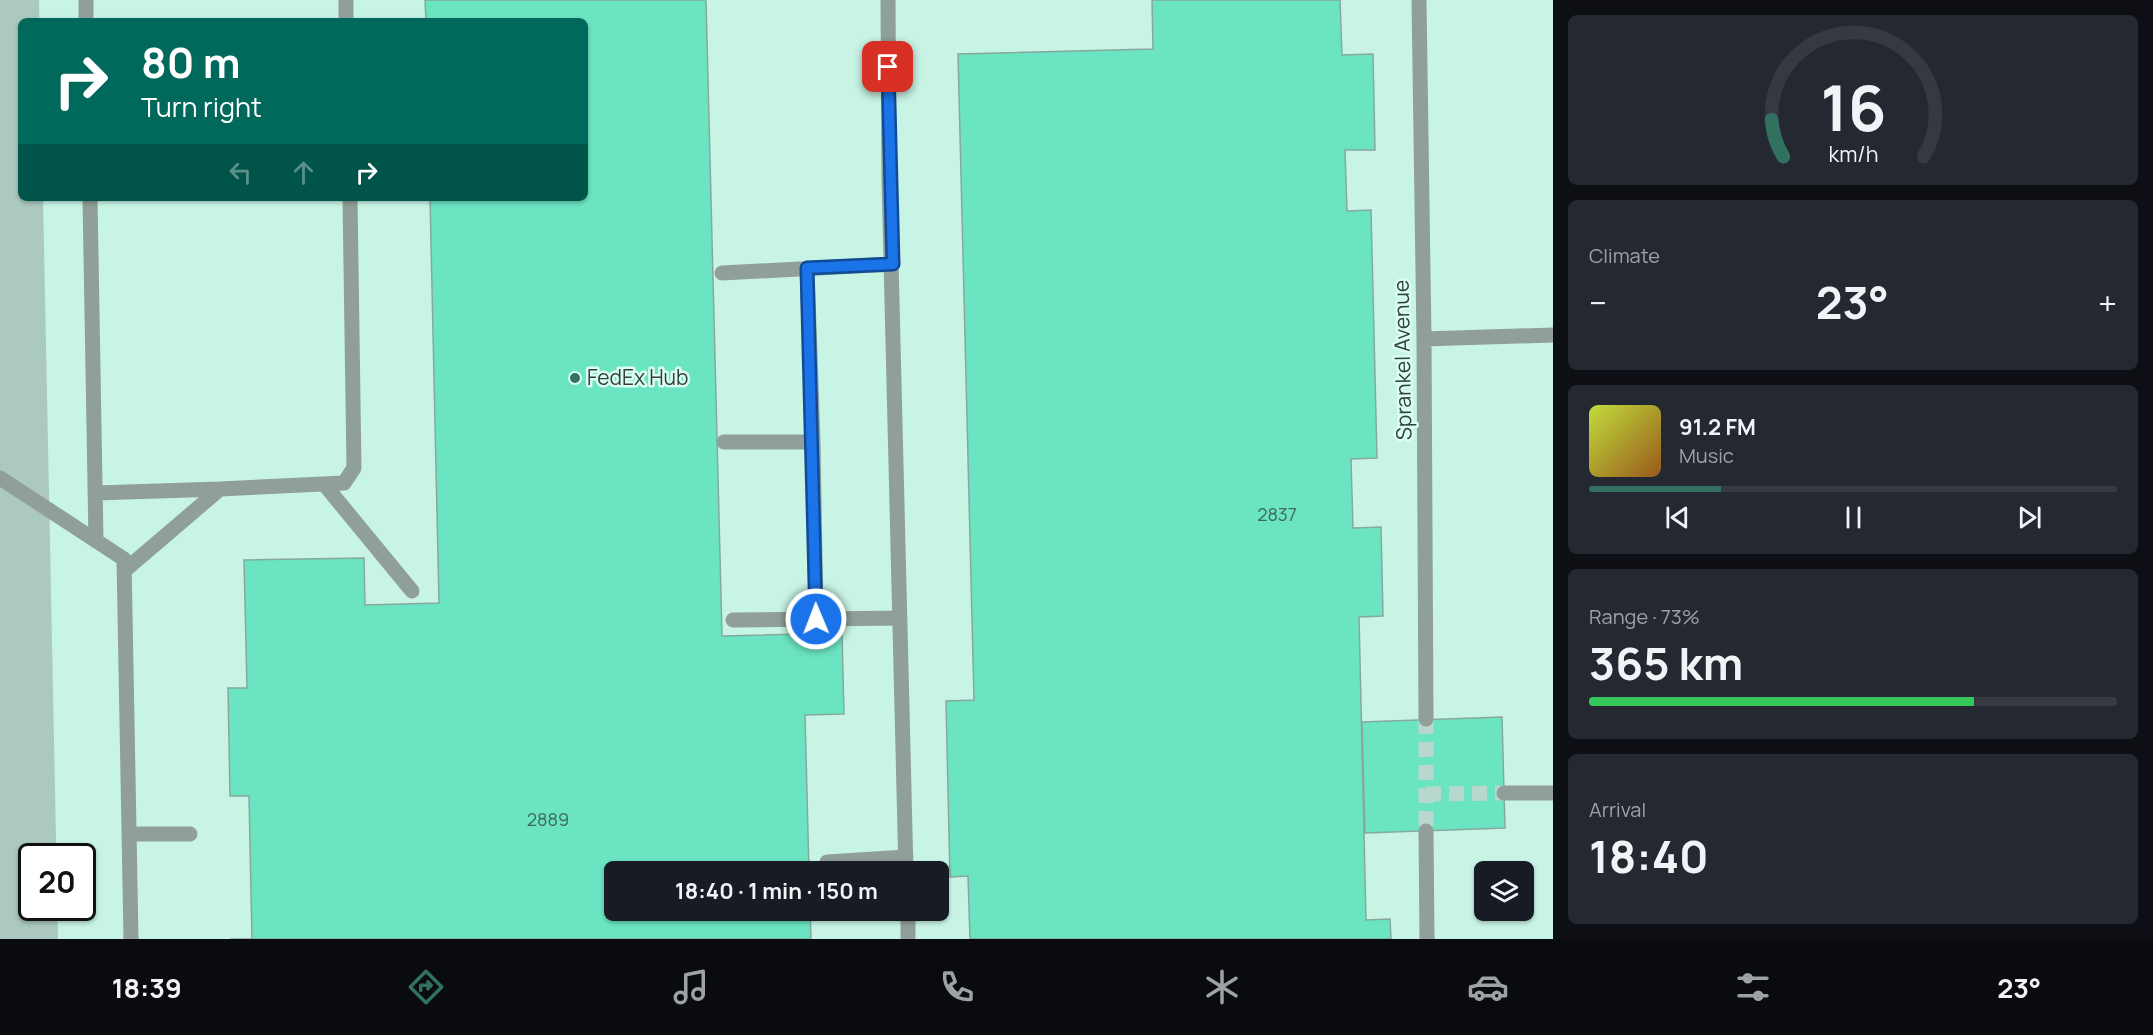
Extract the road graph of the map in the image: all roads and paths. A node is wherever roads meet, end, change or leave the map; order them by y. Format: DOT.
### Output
graph roads {
  1 [pos="86,0"];
  2 [pos="345,0"];
  3 [pos="888,0"];
  4 [pos="1419,0"];
  5 [pos="87,18"];
  6 [pos="346,18"];
  7 [pos="90,201"];
  8 [pos="350,201"];
  9 [pos="893,264"];
  10 [pos="807,268"];
  11 [pos="722,273"];
  12 [pos="1553,335"];
  13 [pos="1424,339"];
  14 [pos="724,442"];
  15 [pos="813,442"];
  16 [pos="0,478"];
  17 [pos="324,484"];
  18 [pos="220,489"];
  19 [pos="96,493"];
  20 [pos="96,541"];
  21 [pos="124,571"];
  22 [pos="412,591"];
  23 [pos="900,618"];
  24 [pos="816,619"];
  25 [pos="733,620"];
  26 [pos="1426,719"];
  27 [pos="1504,793"];
  28 [pos="1553,793"];
  29 [pos="1426,831"];
  30 [pos="129,834"];
  31 [pos="190,834"];
  32 [pos="906,861"];
  33 [pos="908,921"];
  34 [pos="131,939"];
  35 [pos="908,939"];
  36 [pos="1427,939"];
  1 -- 5 [label="street"];
  2 -- 6 [label="street"];
  3 -- 9 [label="street"];
  4 -- 13 [label="street, Sprankel Avenue"];
  7 -- 19 [label="street"];
  8 -- 17 [label="street"];
  9 -- 10 [label="street"];
  9 -- 23 [label="street"];
  10 -- 11 [label="street"];
  10 -- 15 [label="street"];
  12 -- 13 [label="street"];
  13 -- 26 [label="street, Sprankel Avenue"];
  14 -- 15 [label="street"];
  15 -- 24 [label="street"];
  16 -- 20 [label="street"];
  17 -- 18 [label="street"];
  17 -- 22 [label="street"];
  18 -- 19 [label="street"];
  18 -- 21 [label="street"];
  19 -- 20 [label="street"];
  20 -- 21 [label="street"];
  21 -- 30 [label="street"];
  23 -- 24 [label="street"];
  23 -- 32 [label="street"];
  24 -- 25 [label="street"];
  27 -- 28 [label="street"];
  29 -- 36 [label="street"];
  30 -- 31 [label="street"];
  30 -- 34 [label="street"];
  33 -- 35 [label="street"];
}
